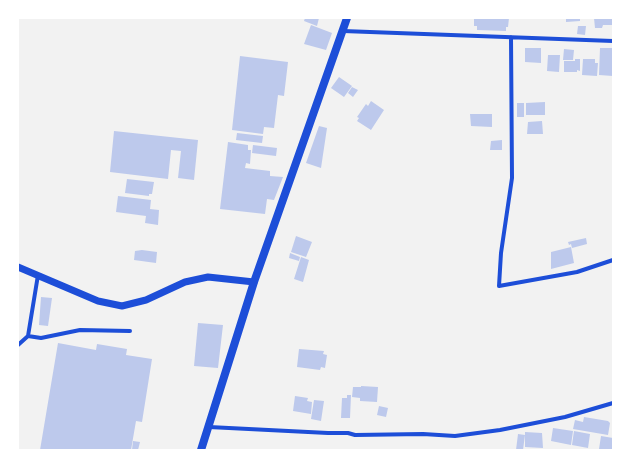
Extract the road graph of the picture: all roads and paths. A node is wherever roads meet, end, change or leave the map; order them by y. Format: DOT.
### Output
graph roads {
  1 [pos="347,18"];
  2 [pos="343,31"];
  3 [pos="511,37"];
  4 [pos="613,41"];
  5 [pos="613,260"];
  6 [pos="18,267"];
  7 [pos="38,275"];
  8 [pos="254,282"];
  9 [pos="130,330"];
  10 [pos="28,336"];
  11 [pos="18,345"];
  12 [pos="613,403"];
  13 [pos="209,427"];
  14 [pos="201,450"];
  1 -- 2 [label="main road"];
  2 -- 3 [label="street"];
  2 -- 8 [label="main road"];
  3 -- 4 [label="street"];
  3 -- 5 [label="street"];
  6 -- 7 [label="street"];
  7 -- 8 [label="street"];
  7 -- 10 [label="street"];
  8 -- 13 [label="main road"];
  9 -- 10 [label="street"];
  10 -- 11 [label="street"];
  12 -- 13 [label="street"];
  13 -- 14 [label="main road"];
}
